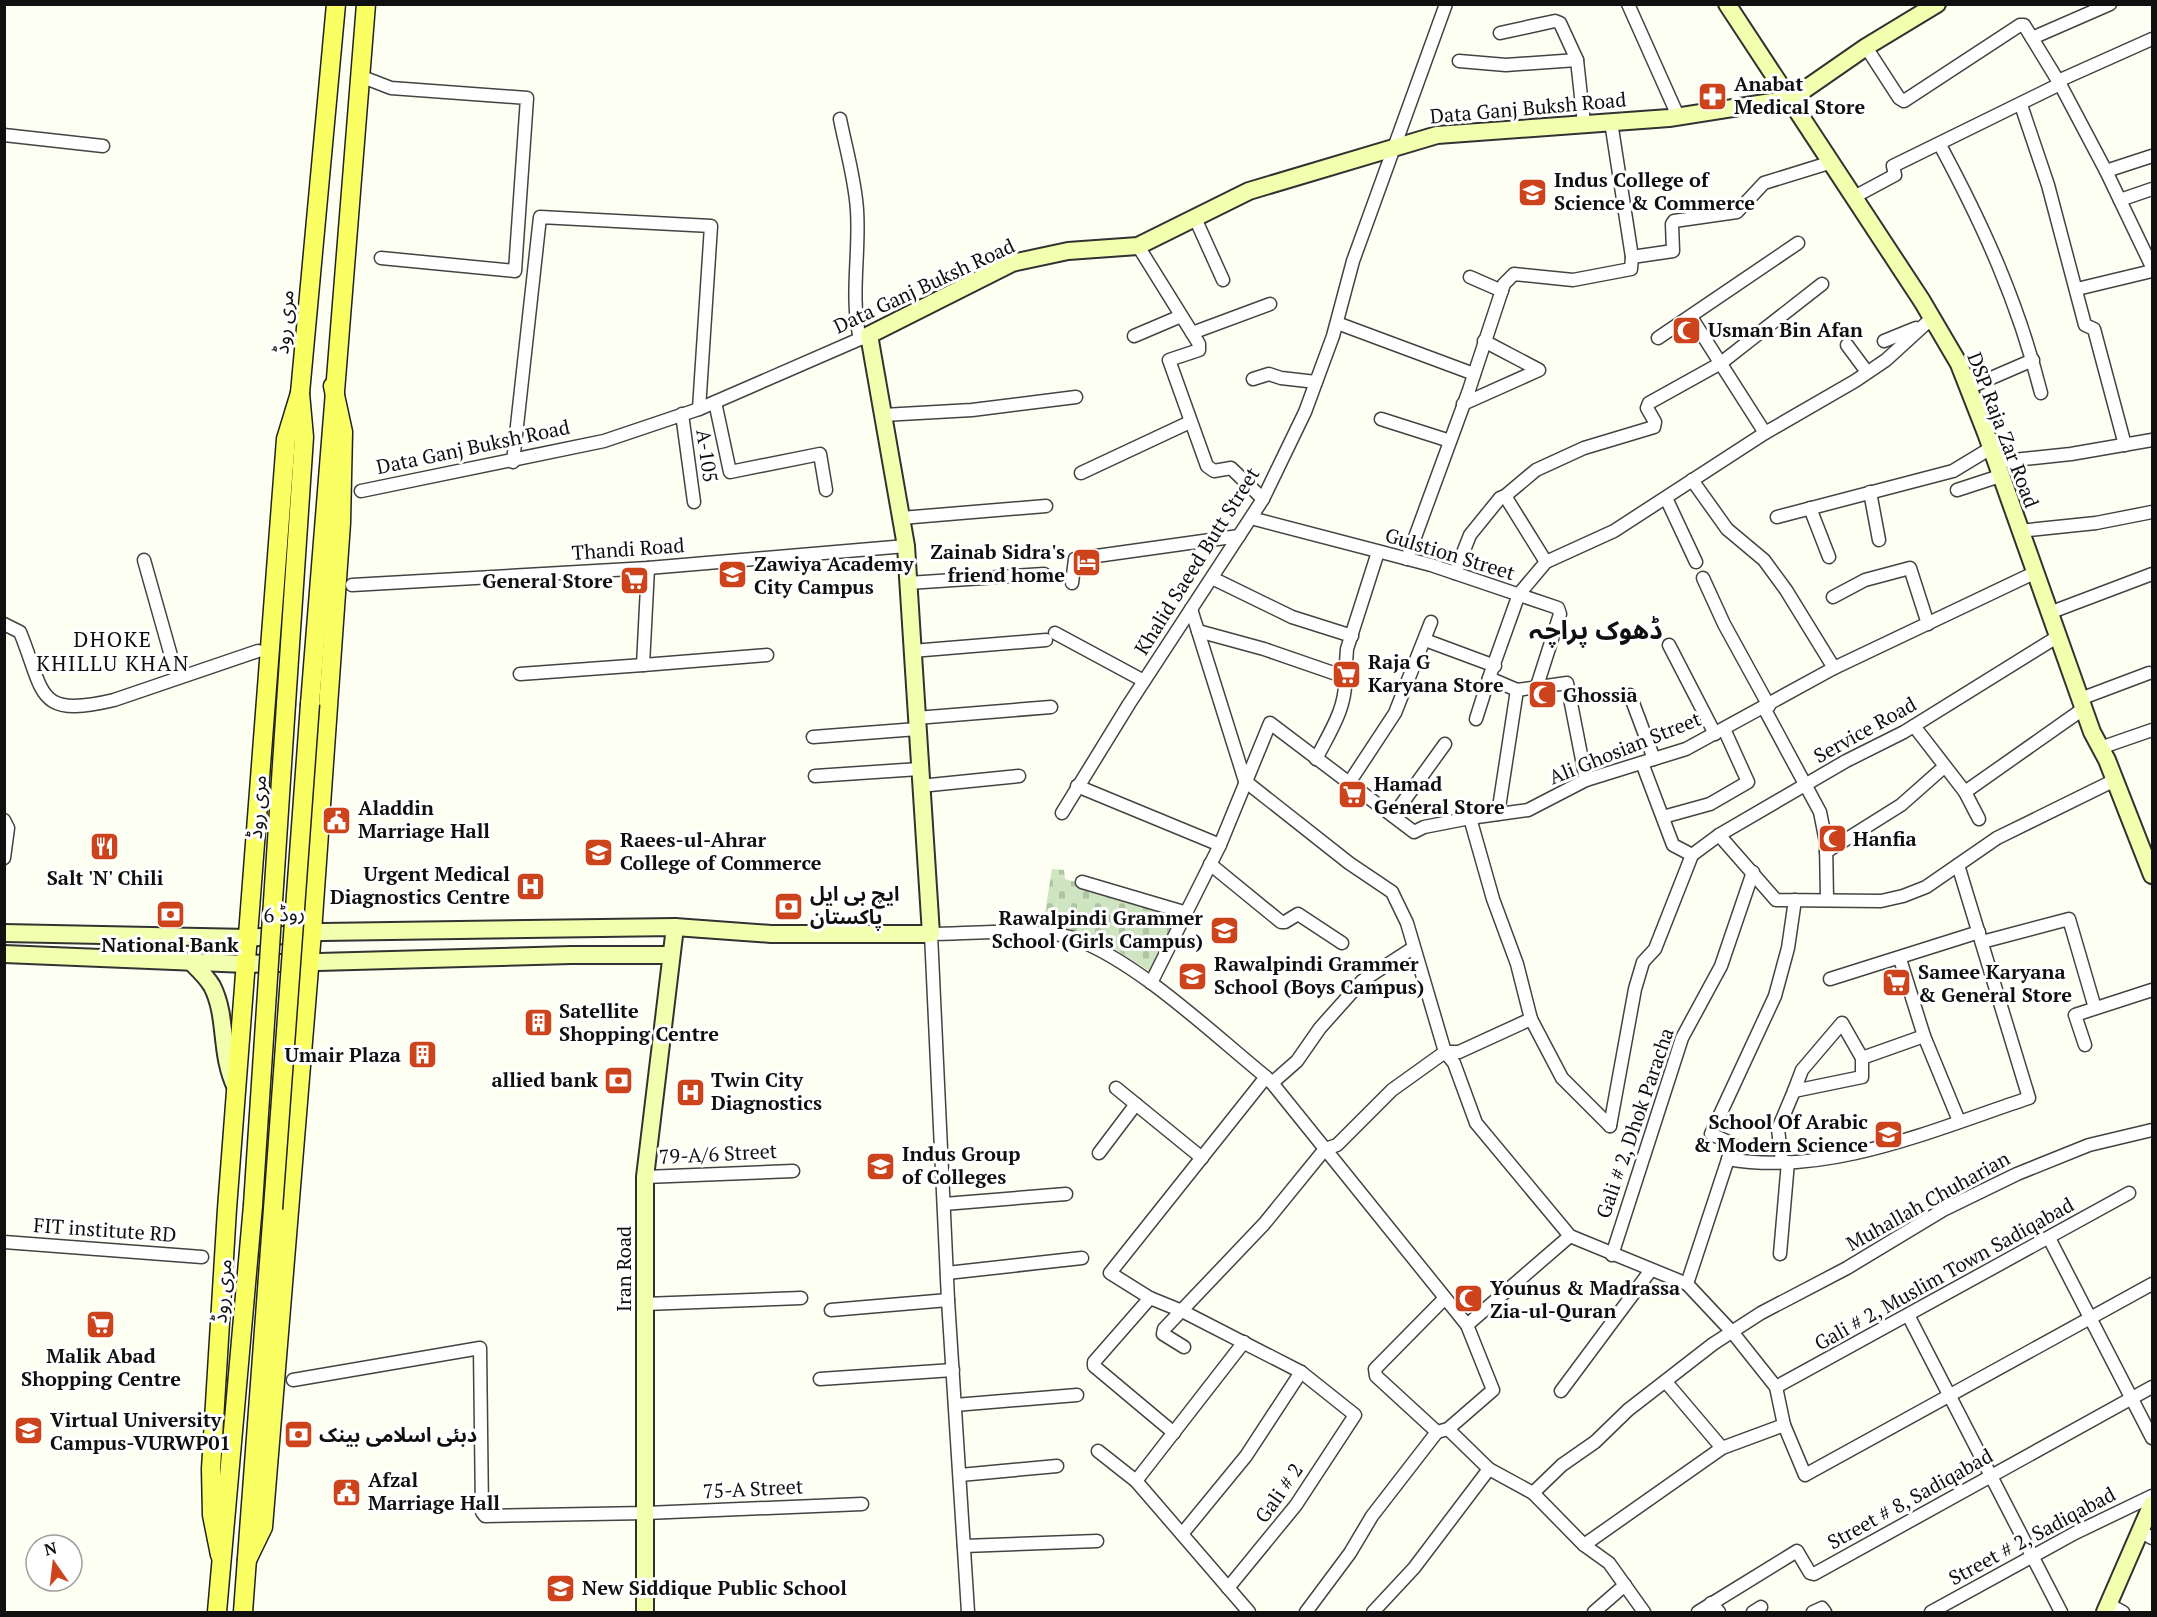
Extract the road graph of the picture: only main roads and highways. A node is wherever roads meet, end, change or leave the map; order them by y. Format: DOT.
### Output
graph roads {
  1 [pos="336,4"];
  2 [pos="366,4"];
  3 [pos="333,386"];
  4 [pos="300,393"];
  5 [pos="299,1077"];
  6 [pos="237,1081"];
  7 [pos="220,1555"];
  8 [pos="247,1560"];
  9 [pos="217,1612"];
  10 [pos="243,1612"];
  1 -- 4 [label="main road, مری روڈ"];
  2 -- 3 [label="main road"];
  3 -- 5 [label="main road"];
  3 -- 8 [label="main road, bridge"];
  4 -- 6 [label="main road"];
  4 -- 7 [label="main road, مری روڈ, bridge"];
  5 -- 6 [label="main road"];
  5 -- 8 [label="main road"];
  6 -- 7 [label="main road"];
  7 -- 9 [label="main road, مری روڈ"];
  8 -- 10 [label="main road"];
}
